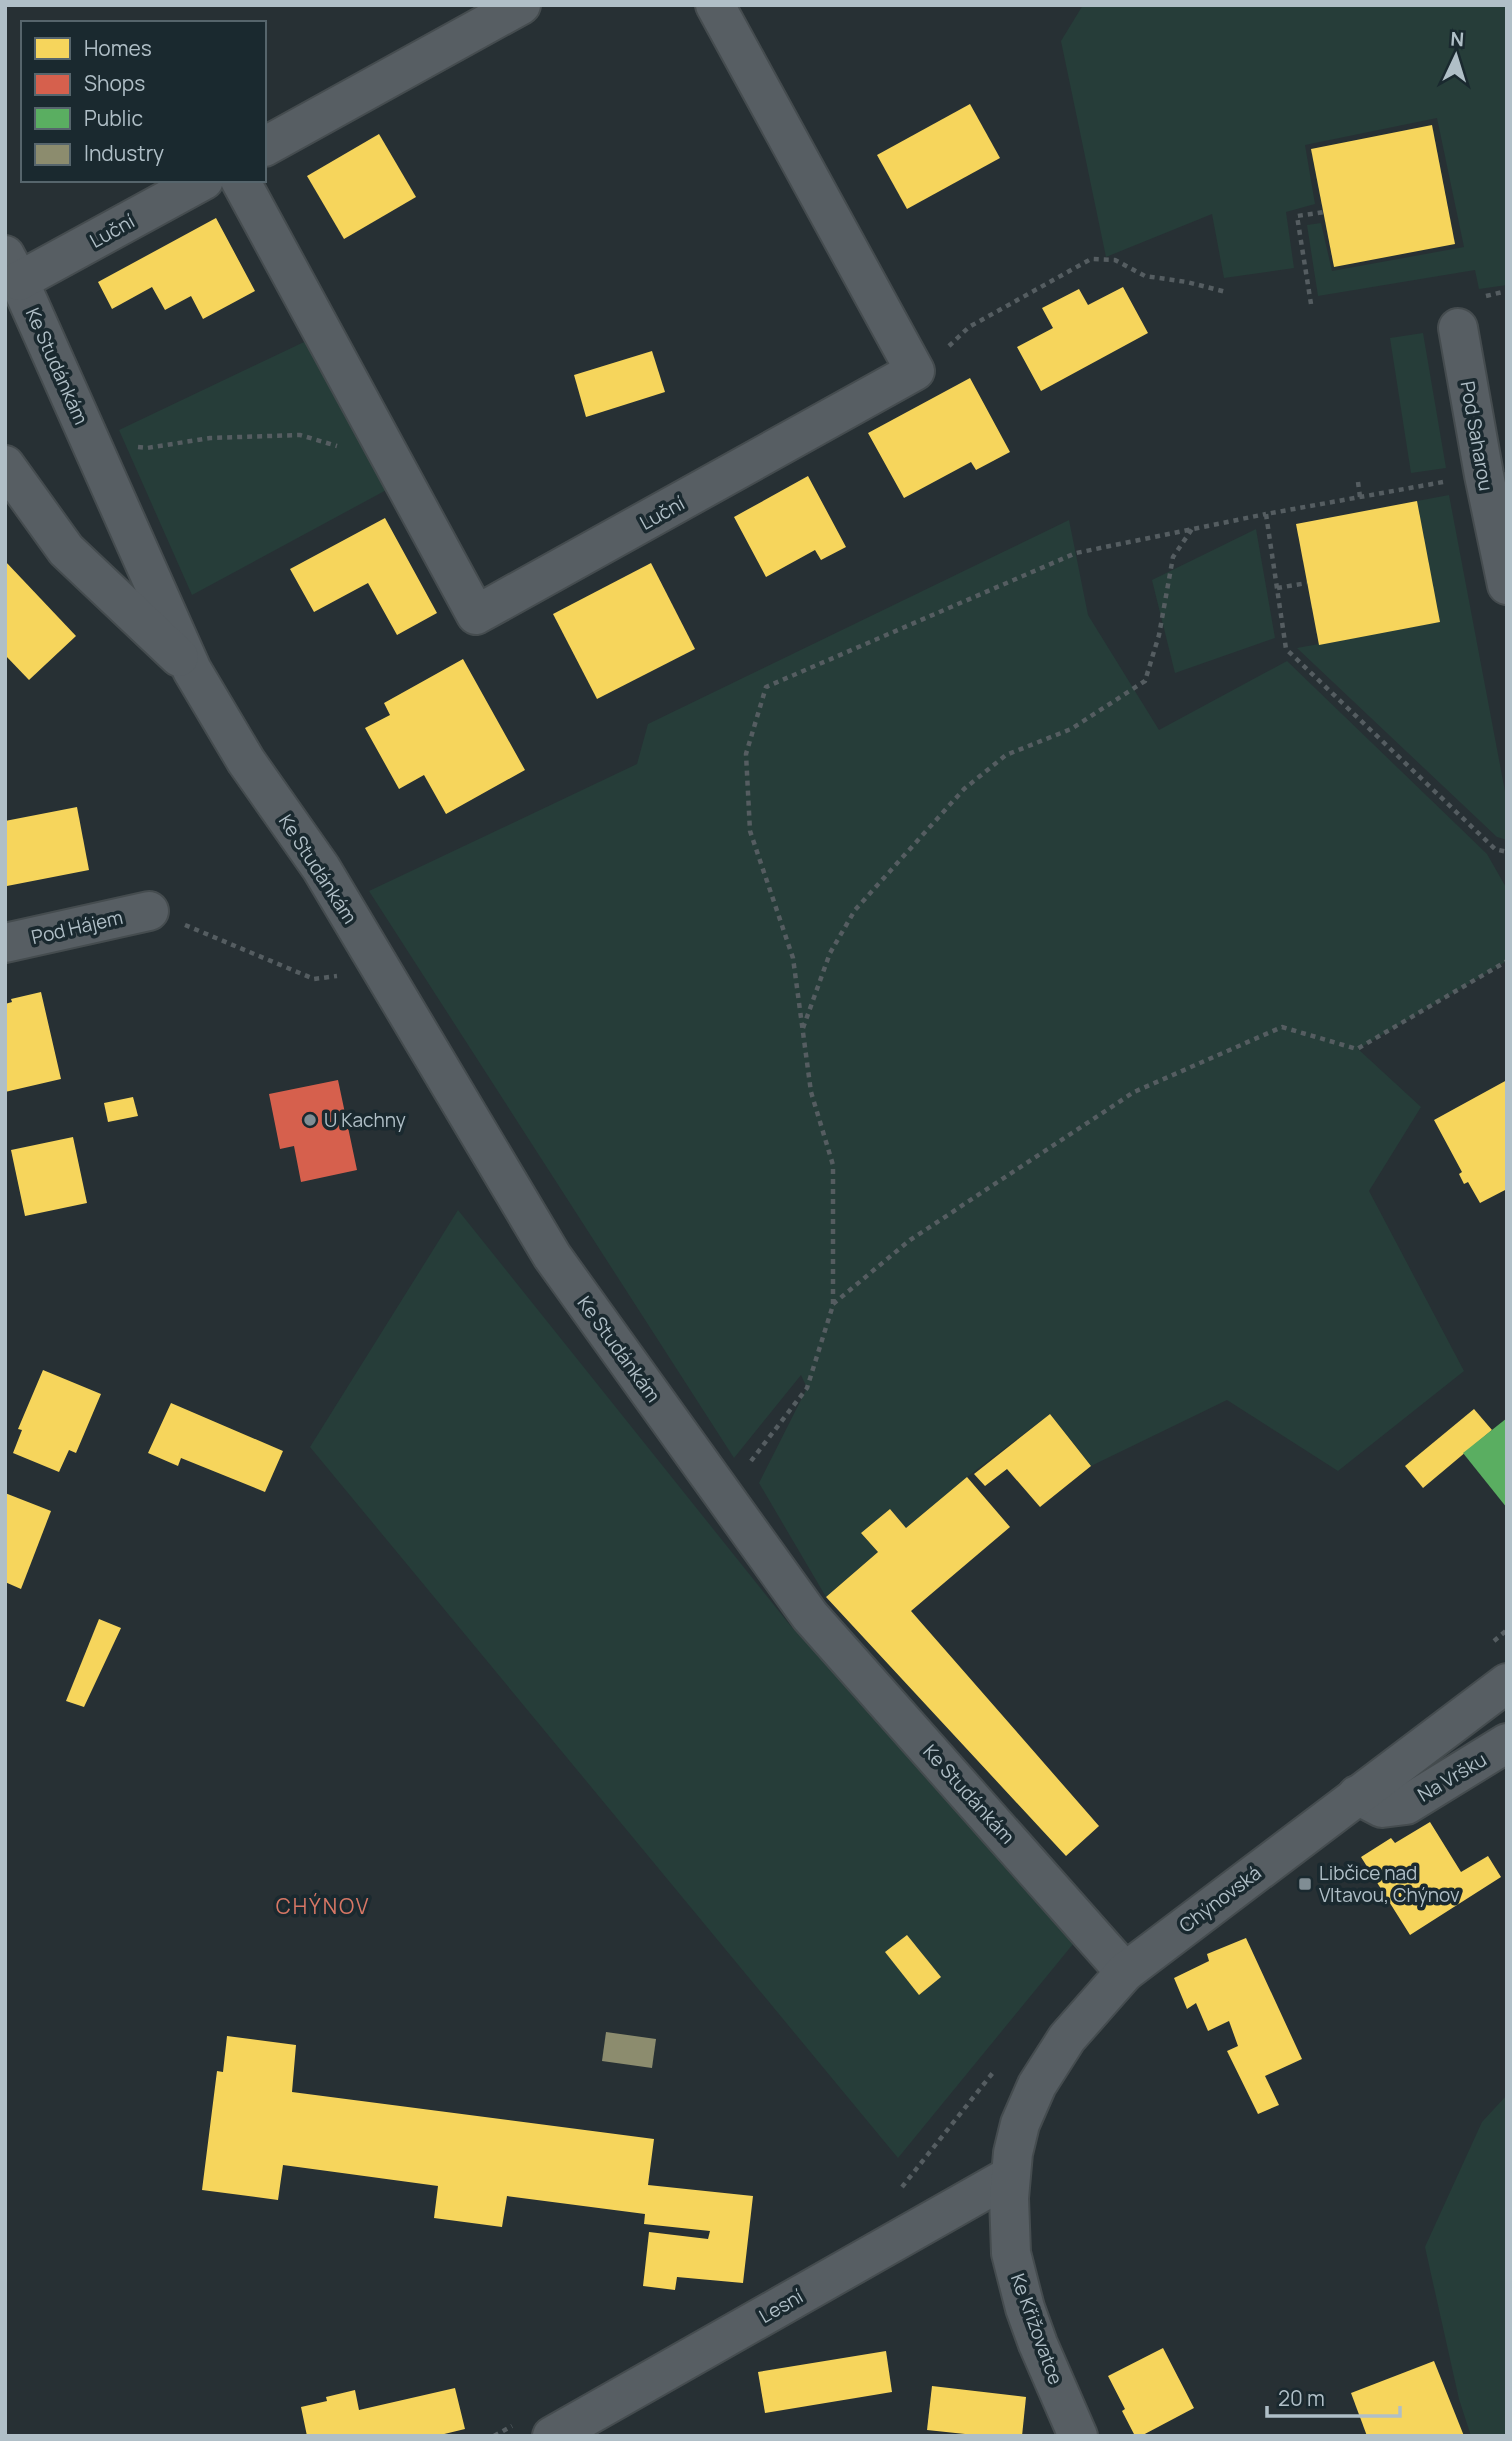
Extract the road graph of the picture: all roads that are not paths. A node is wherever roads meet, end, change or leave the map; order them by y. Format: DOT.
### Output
graph roads {
  1 [pos="521,5"];
  2 [pos="715,5"];
  3 [pos="266,146"];
  4 [pos="200,182"];
  5 [pos="241,182"];
  6 [pos="12,268"];
  7 [pos="1458,328"];
  8 [pos="5,465"];
  9 [pos="1507,585"];
  10 [pos="192,670"];
  11 [pos="149,911"];
  12 [pos="5,943"];
  13 [pos="1507,1683"];
  14 [pos="1507,1743"];
  15 [pos="1357,1795"];
  16 [pos="1125,1972"];
  17 [pos="1010,2176"];
  18 [pos="535,2429"];
  19 [pos="1079,2436"];
  1 -- 3 [label="street"];
  2 -- 5 [label="street, Luční"];
  4 -- 6 [label="street, Luční"];
  6 -- 10 [label="street, Ke Studánkám"];
  7 -- 9 [label="street, Pod Saharou"];
  8 -- 10 [label="street, Ke Studánkám"];
  10 -- 16 [label="street, Ke Studánkám"];
  11 -- 12 [label="street, Pod Hájem"];
  13 -- 15 [label="street, Chýnovská"];
  14 -- 15 [label="street, Na Vršku"];
  15 -- 16 [label="street, Chýnovská"];
  16 -- 17 [label="street, Chýnovská"];
  17 -- 18 [label="street, Lesní"];
  17 -- 19 [label="street, Ke Křižovatce"];
}
